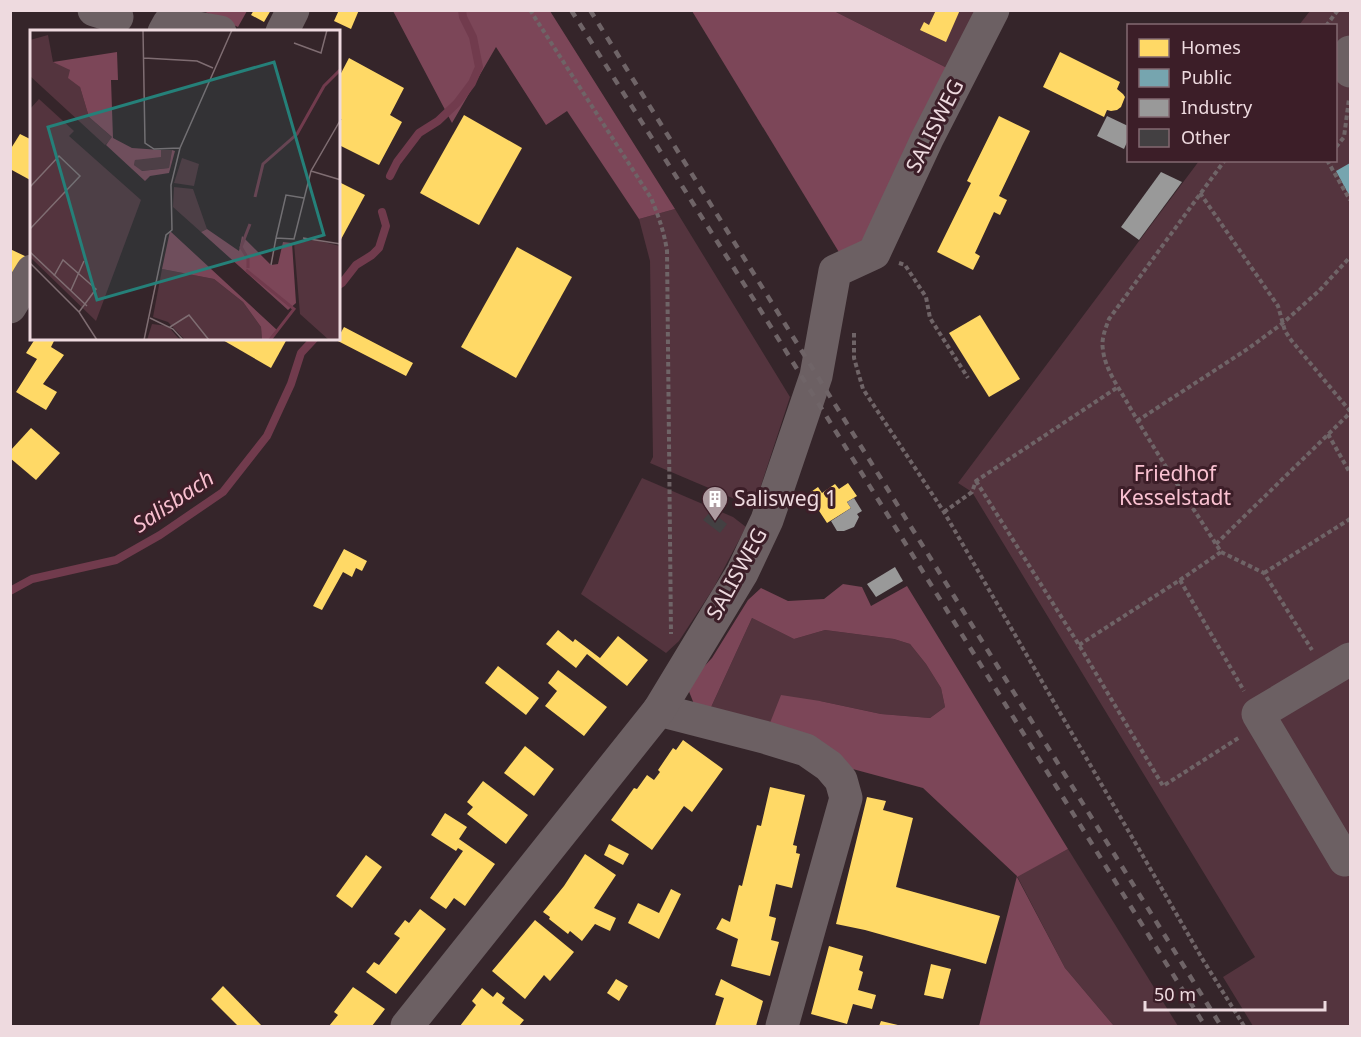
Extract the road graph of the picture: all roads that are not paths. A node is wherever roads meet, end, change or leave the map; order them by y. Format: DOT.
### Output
graph roads {
  1 [pos="293,10"];
  2 [pos="993,10"];
  3 [pos="166,27"];
  4 [pos="198,30"];
  5 [pos="283,30"];
  6 [pos="1350,52"];
  7 [pos="1350,71"];
  8 [pos="30,274"];
  9 [pos="10,307"];
  10 [pos="1338,666"];
  11 [pos="659,710"];
  12 [pos="1350,856"];
  13 [pos="407,1026"];
  14 [pos="782,1026"];
  1 -- 5 [label="street"];
  2 -- 11 [label="street, SALISWEG"];
  3 -- 4 [label="street"];
  6 -- 7 [label="street"];
  8 -- 9 [label="street"];
  10 -- 12 [label="street"];
  11 -- 13 [label="street, SALISWEG"];
  11 -- 14 [label="street"];
}
